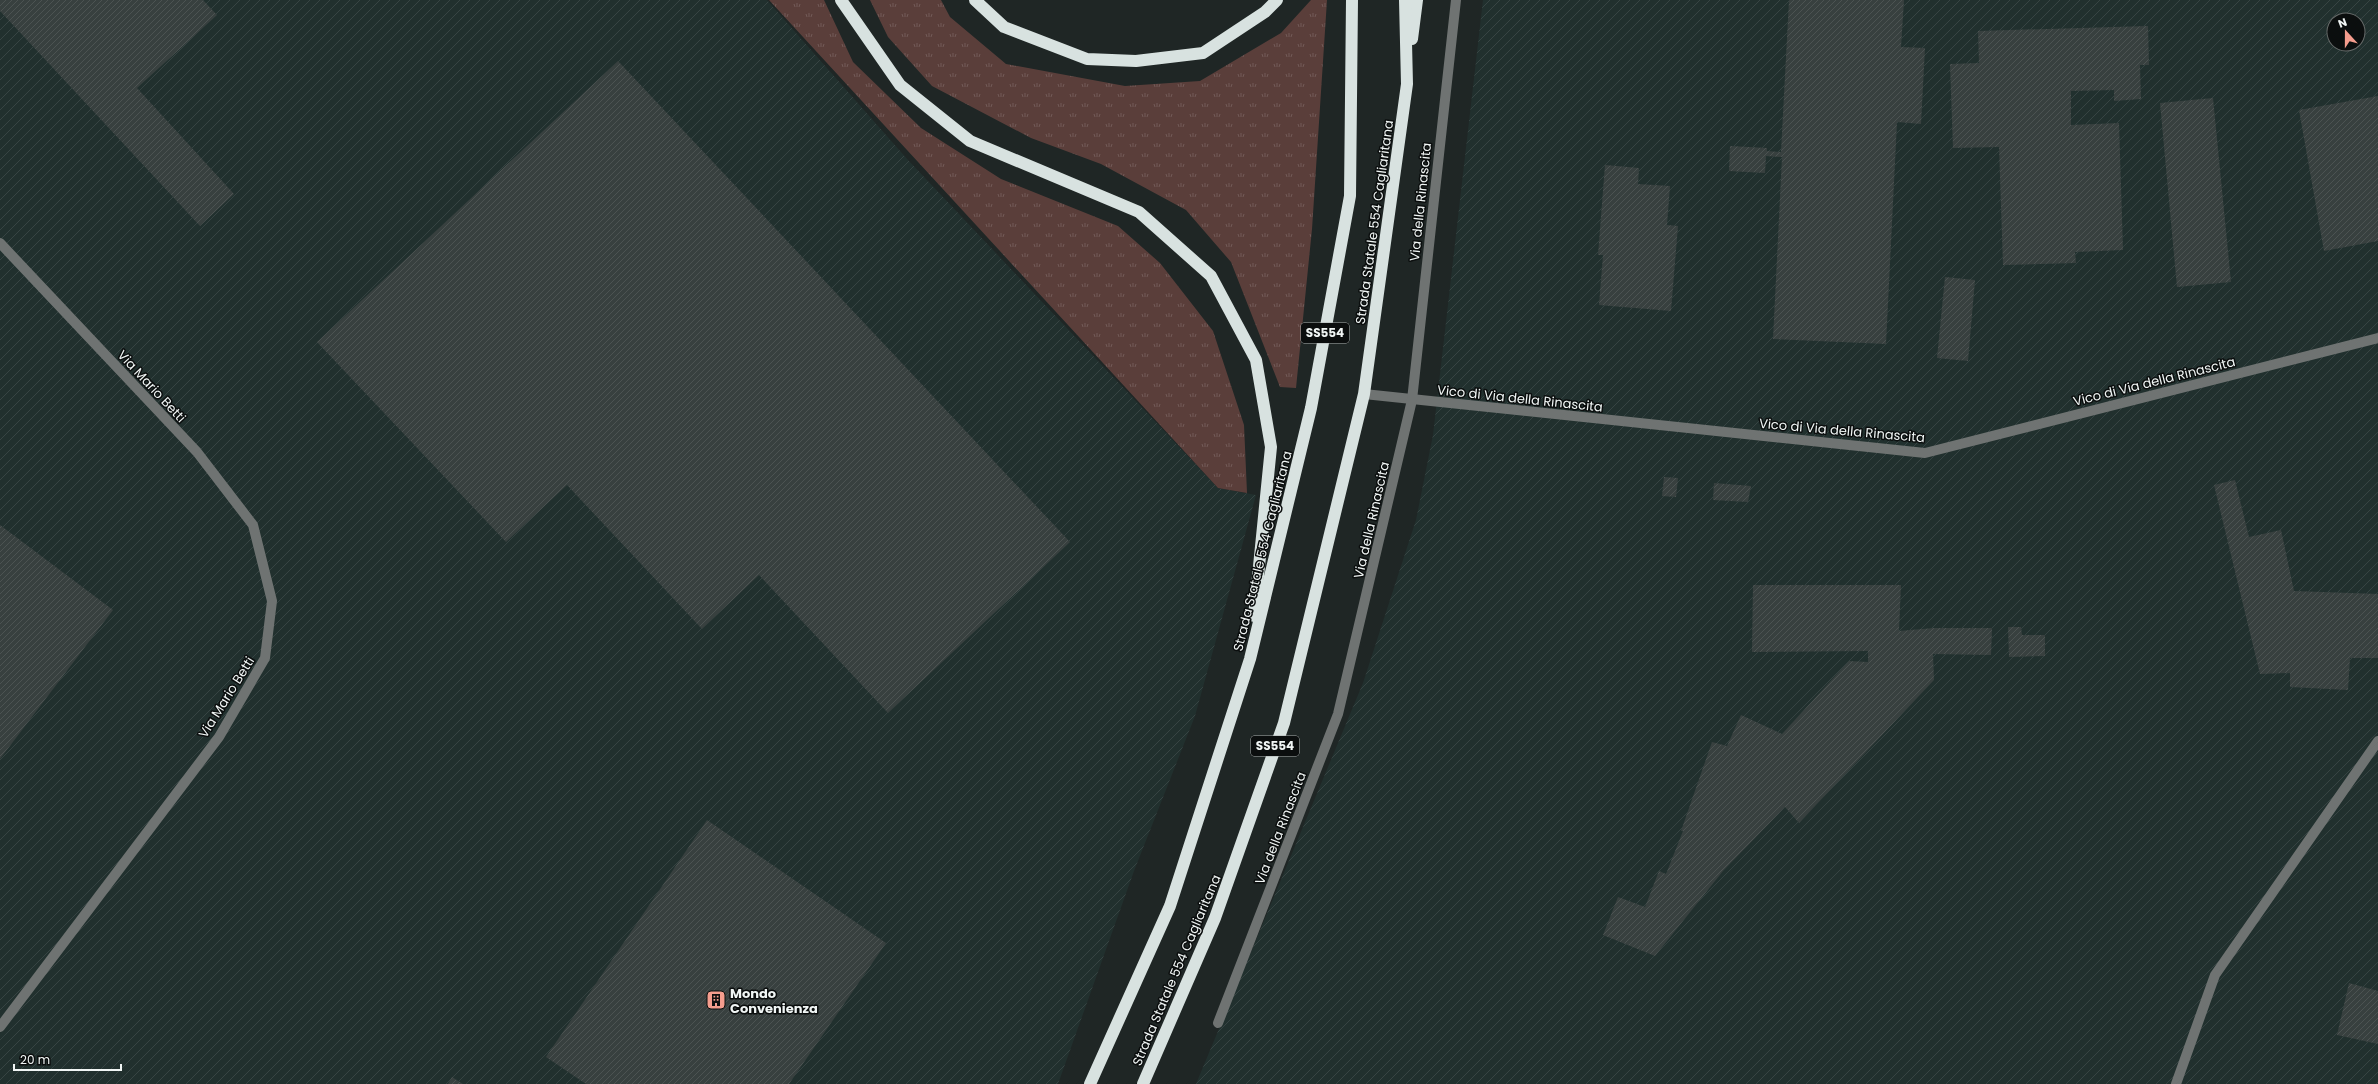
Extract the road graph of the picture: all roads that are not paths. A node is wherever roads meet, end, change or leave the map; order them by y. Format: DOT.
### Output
graph roads {
  1 [pos="841,0"];
  2 [pos="975,0"];
  3 [pos="1277,0"];
  4 [pos="1352,0"];
  5 [pos="1405,0"];
  6 [pos="1417,0"];
  7 [pos="1456,0"];
  8 [pos="1407,84"];
  9 [pos="0,243"];
  10 [pos="2378,338"];
  11 [pos="1364,394"];
  12 [pos="1412,400"];
  13 [pos="1250,659"];
  14 [pos="2378,741"];
  15 [pos="1218,1023"];
  16 [pos="0,1027"];
  17 [pos="1090,1084"];
  18 [pos="1143,1084"];
  19 [pos="2176,1084"];
  1 -- 13 [label="highway"];
  2 -- 3 [label="highway"];
  4 -- 13 [label="highway, Strada Statale 554 Cagliaritana / SS554"];
  5 -- 8 [label="highway, Strada Statale 554 Cagliaritana / SS554"];
  6 -- 8 [label="highway"];
  7 -- 12 [label="street, Via della Rinascita"];
  8 -- 11 [label="highway, Strada Statale 554 Cagliaritana / SS554"];
  9 -- 16 [label="street, Via Mario Betti"];
  10 -- 12 [label="street, Vico di Via della Rinascita"];
  11 -- 12 [label="street, Vico di Via della Rinascita"];
  11 -- 18 [label="highway, Strada Statale 554 Cagliaritana / SS554"];
  12 -- 15 [label="street, Via della Rinascita"];
  13 -- 17 [label="highway, Strada Statale 554 Cagliaritana / SS554"];
  14 -- 19 [label="street"];
}
